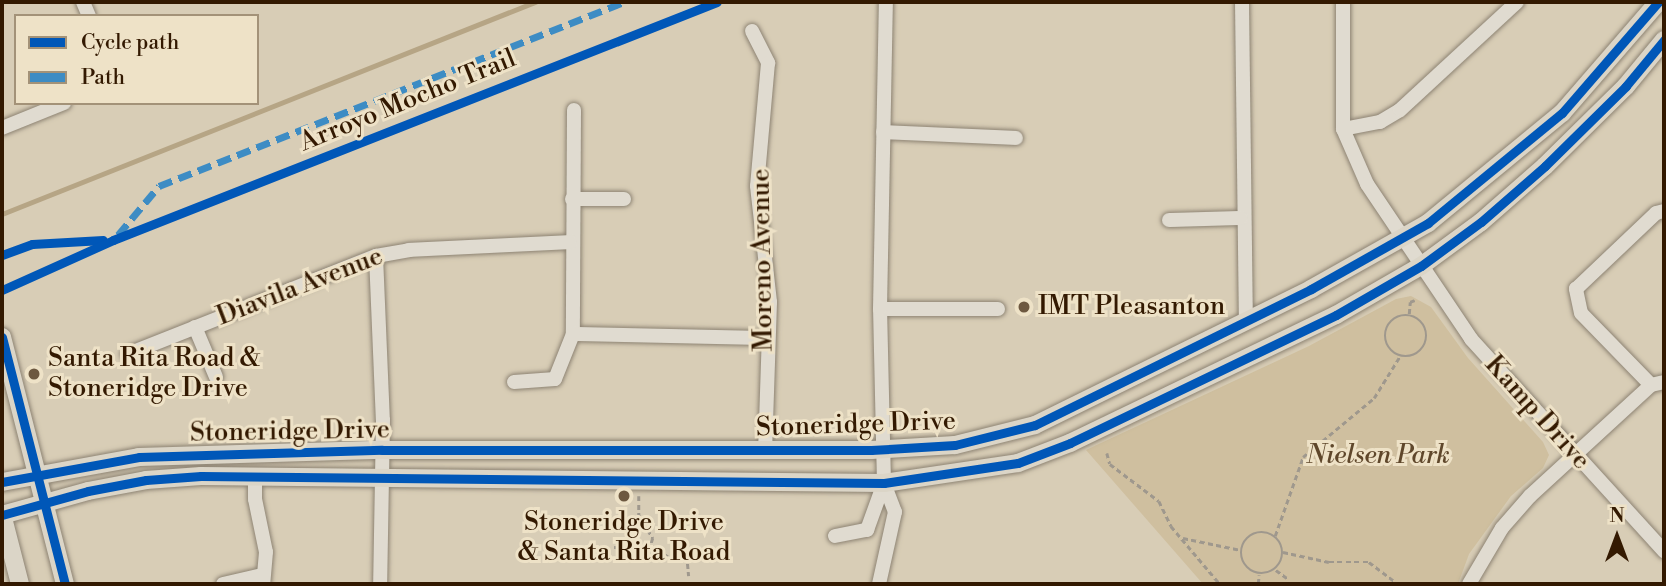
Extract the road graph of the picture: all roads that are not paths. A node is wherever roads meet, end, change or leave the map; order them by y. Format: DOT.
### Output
graph roads {
  1 [pos="886,2"];
  2 [pos="1242,2"];
  3 [pos="1343,2"];
  4 [pos="1517,2"];
  5 [pos="1658,2"];
  6 [pos="752,31"];
  7 [pos="1664,40"];
  8 [pos="59,105"];
  9 [pos="573,110"];
  10 [pos="2,128"];
  11 [pos="1343,129"];
  12 [pos="883,132"];
  13 [pos="1016,138"];
  14 [pos="572,199"];
  15 [pos="624,199"];
  16 [pos="1664,211"];
  17 [pos="1241,218"];
  18 [pos="1169,220"];
  19 [pos="1403,238"];
  20 [pos="570,242"];
  21 [pos="376,256"];
  22 [pos="1421,265"];
  23 [pos="880,309"];
  24 [pos="998,309"];
  25 [pos="1246,321"];
  26 [pos="195,327"];
  27 [pos="573,334"];
  28 [pos="2,337"];
  29 [pos="767,338"];
  30 [pos="128,354"];
  31 [pos="216,377"];
  32 [pos="514,383"];
  33 [pos="1658,383"];
  34 [pos="382,450"];
  35 [pos="765,450"];
  36 [pos="883,450"];
  37 [pos="1574,454"];
  38 [pos="38,472"];
  39 [pos="255,475"];
  40 [pos="383,476"];
  41 [pos="2,482"];
  42 [pos="884,483"];
  43 [pos="46,504"];
  44 [pos="2,514"];
  45 [pos="835,536"];
  46 [pos="1664,551"];
  47 [pos="2,561"];
  48 [pos="19,580"];
  49 [pos="263,580"];
  50 [pos="65,584"];
  51 [pos="223,584"];
  52 [pos="380,584"];
  53 [pos="879,584"];
  54 [pos="1469,584"];
  1 -- 12 [label="street"];
  2 -- 17 [label="street"];
  3 -- 11 [label="street"];
  4 -- 11 [label="street"];
  5 -- 19 [label="main road, Stoneridge Drive"];
  6 -- 29 [label="street, Moreno Avenue"];
  7 -- 22 [label="main road, Stoneridge Drive"];
  8 -- 10 [label="street"];
  9 -- 14 [label="street"];
  11 -- 19 [label="street, Kamp Drive"];
  12 -- 13 [label="street"];
  12 -- 23 [label="street"];
  14 -- 15 [label="street"];
  14 -- 20 [label="street"];
  16 -- 33 [label="street"];
  17 -- 18 [label="street"];
  17 -- 25 [label="street"];
  19 -- 22 [label="street, Kamp Drive"];
  19 -- 25 [label="main road, Stoneridge Drive"];
  20 -- 21 [label="street, Diavila Avenue"];
  20 -- 27 [label="street"];
  21 -- 26 [label="street, Diavila Avenue"];
  21 -- 34 [label="street"];
  22 -- 37 [label="street, Kamp Drive"];
  22 -- 42 [label="main road, Stoneridge Drive"];
  23 -- 24 [label="street"];
  23 -- 36 [label="street"];
  25 -- 36 [label="main road, Stoneridge Drive"];
  26 -- 30 [label="street, Diavila Avenue"];
  26 -- 31 [label="street"];
  27 -- 29 [label="street"];
  27 -- 32 [label="street"];
  28 -- 38 [label="main road"];
  29 -- 35 [label="street, Moreno Avenue"];
  33 -- 37 [label="street"];
  34 -- 35 [label="main road, Stoneridge Drive"];
  34 -- 38 [label="main road, Stoneridge Drive"];
  34 -- 40 [label="street"];
  35 -- 36 [label="main road, Stoneridge Drive"];
  36 -- 42 [label="street"];
  37 -- 46 [label="street, Kamp Drive"];
  37 -- 54 [label="street"];
  38 -- 41 [label="main road, Stoneridge Drive"];
  38 -- 43 [label="main road"];
  39 -- 40 [label="main road, Stoneridge Drive"];
  39 -- 43 [label="main road, Stoneridge Drive"];
  39 -- 49 [label="street"];
  40 -- 42 [label="main road, Stoneridge Drive"];
  40 -- 52 [label="street"];
  42 -- 45 [label="street"];
  42 -- 53 [label="street"];
  43 -- 44 [label="main road, Stoneridge Drive"];
  43 -- 50 [label="main road"];
  44 -- 48 [label="main road"];
  47 -- 48 [label="main road"];
  49 -- 51 [label="street"];
}
